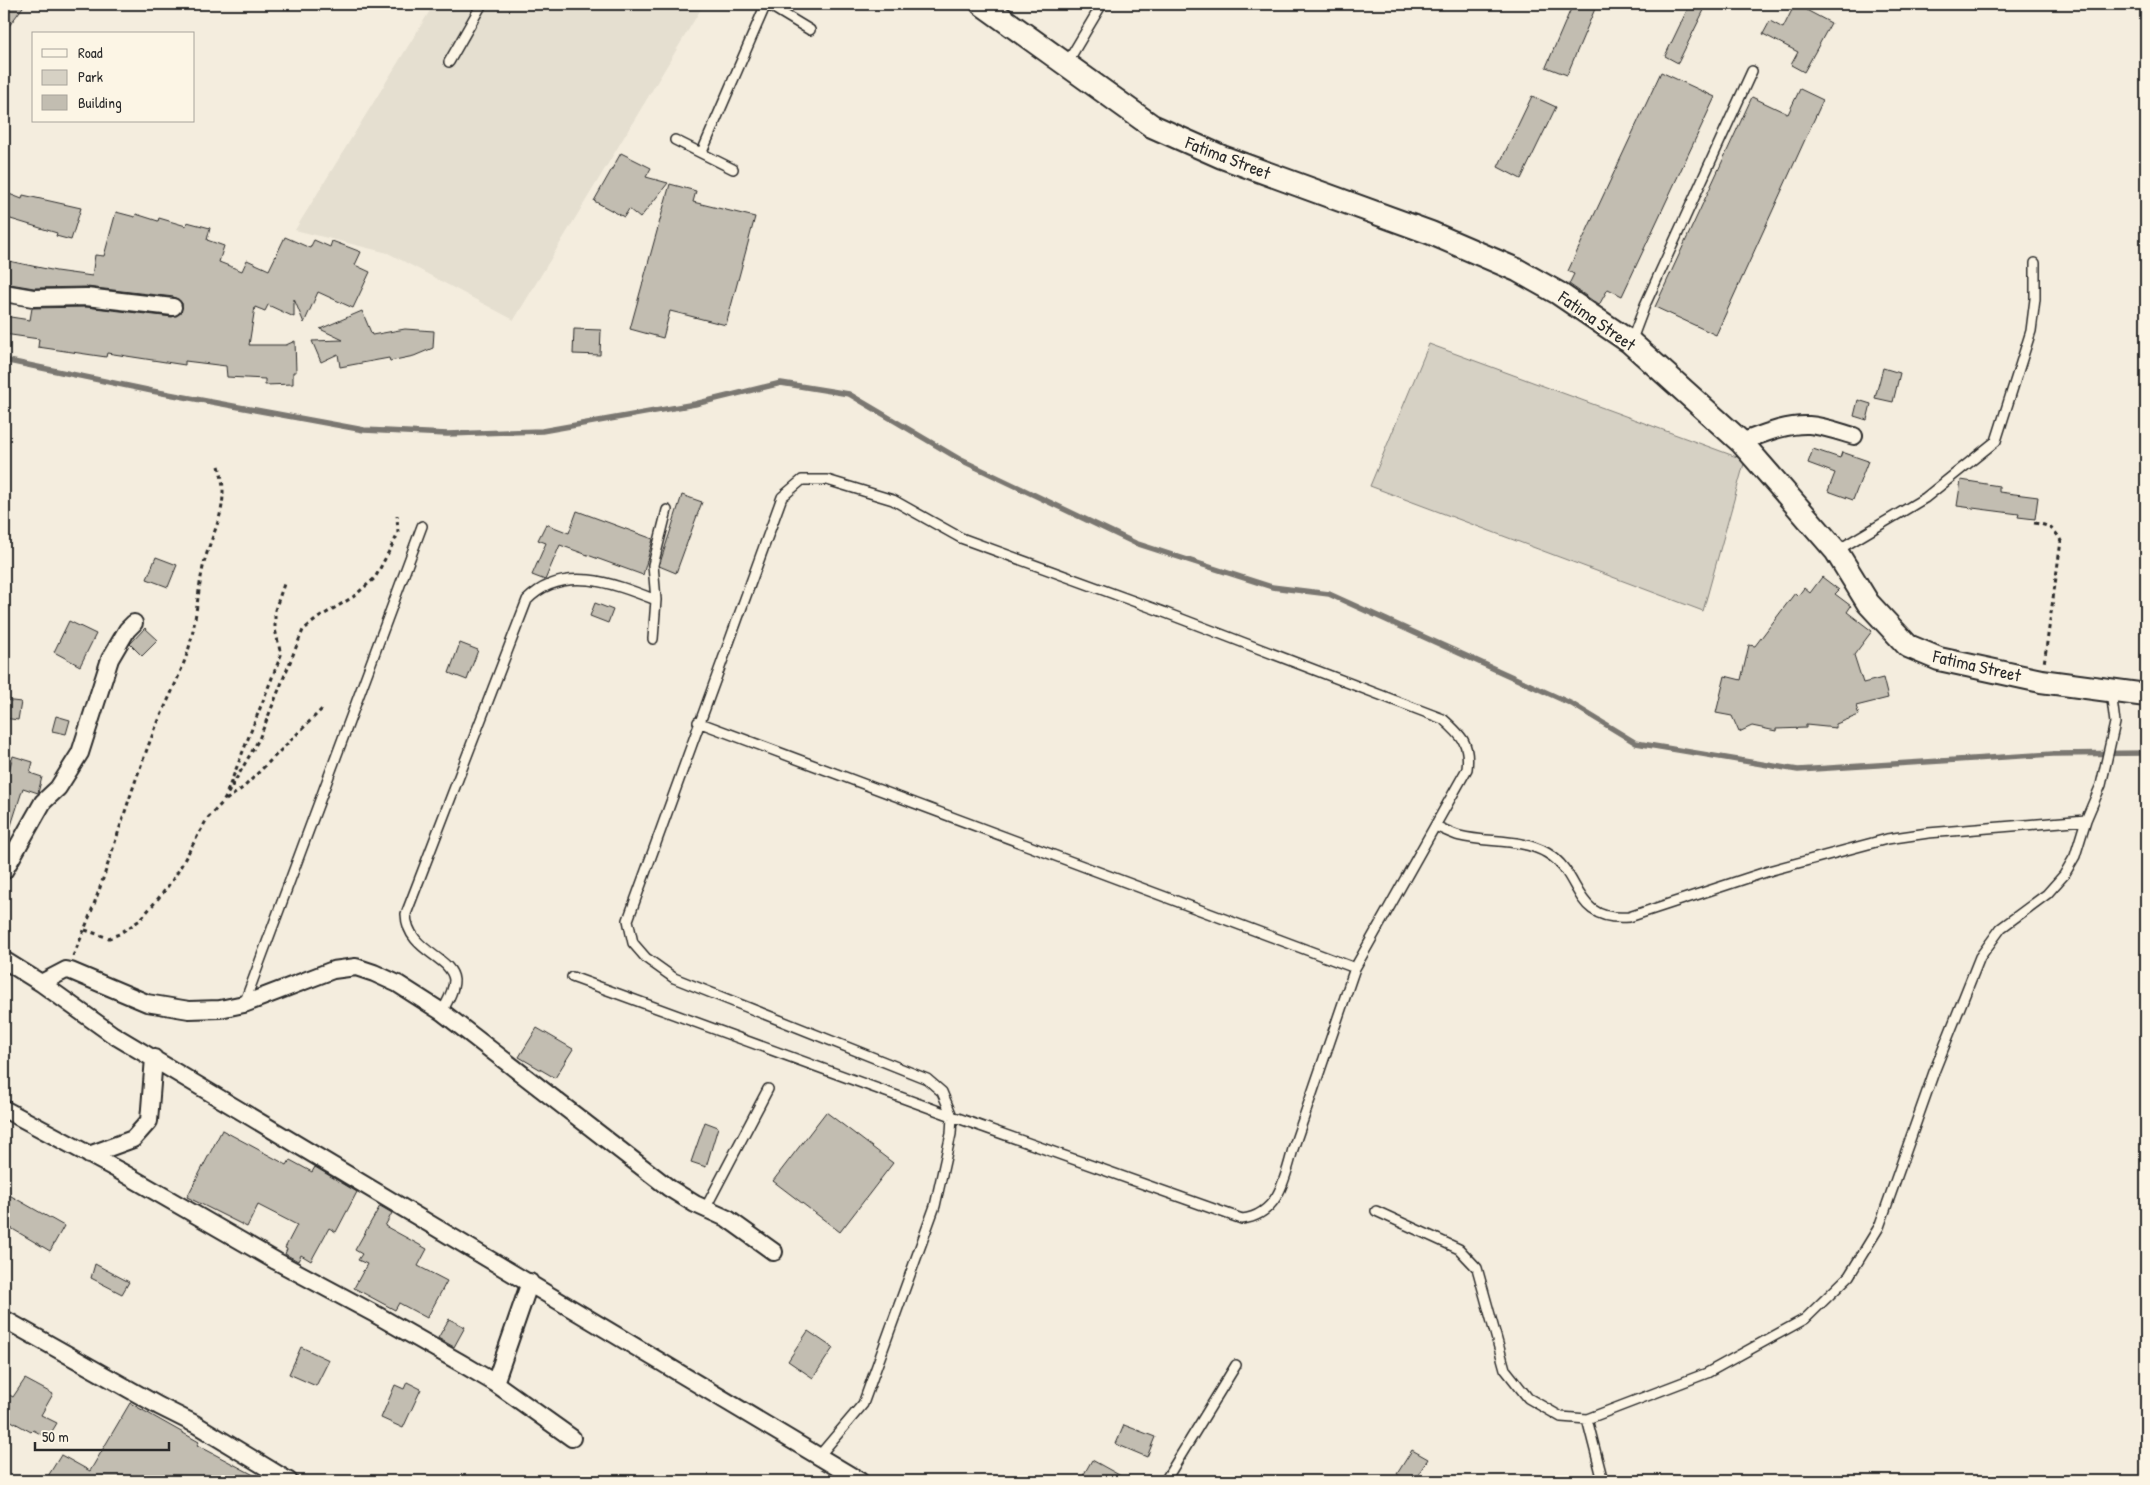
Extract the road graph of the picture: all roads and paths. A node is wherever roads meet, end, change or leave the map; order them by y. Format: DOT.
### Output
graph roads {
  1 [pos="482,4"];
  2 [pos="767,4"];
  3 [pos="982,4"];
  4 [pos="1102,4"];
  5 [pos="810,30"];
  6 [pos="449,62"];
  7 [pos="1065,66"];
  8 [pos="1752,70"];
  9 [pos="675,140"];
  10 [pos="702,152"];
  11 [pos="733,169"];
  12 [pos="2035,263"];
  13 [pos="4,294"];
  14 [pos="173,307"];
  15 [pos="1630,342"];
  16 [pos="1854,436"];
  17 [pos="1741,442"];
  18 [pos="219,466"];
  19 [pos="668,510"];
  20 [pos="397,515"];
  21 [pos="2034,523"];
  22 [pos="422,526"];
  23 [pos="1836,552"];
  24 [pos="285,581"];
  25 [pos="656,600"];
  26 [pos="134,623"];
  27 [pos="653,639"];
  28 [pos="2043,673"];
  29 [pos="2111,690"];
  30 [pos="2146,696"];
  31 [pos="323,708"];
  32 [pos="698,722"];
  33 [pos="223,802"];
  34 [pos="2086,820"];
  35 [pos="1435,826"];
  36 [pos="4,871"];
  37 [pos="85,930"];
  38 [pos="4,960"];
  39 [pos="1355,968"];
  40 [pos="66,970"];
  41 [pos="572,977"];
  42 [pos="41,983"];
  43 [pos="244,1004"];
  44 [pos="442,1012"];
  45 [pos="154,1058"];
  46 [pos="768,1089"];
  47 [pos="4,1110"];
  48 [pos="952,1116"];
  49 [pos="89,1155"];
  50 [pos="705,1209"];
  51 [pos="1376,1211"];
  52 [pos="774,1252"];
  53 [pos="530,1282"];
  54 [pos="4,1319"];
  55 [pos="1236,1365"];
  56 [pos="495,1383"];
  57 [pos="1587,1419"];
  58 [pos="572,1438"];
  59 [pos="819,1456"];
  60 [pos="289,1481"];
  61 [pos="860,1481"];
  62 [pos="1165,1481"];
  63 [pos="1603,1481"];
  1 -- 6 [label="lane"];
  2 -- 5 [label="lane"];
  2 -- 10 [label="lane"];
  3 -- 7 [label="street, Fatima Street"];
  4 -- 7 [label="lane"];
  7 -- 15 [label="street, Fatima Street"];
  8 -- 15 [label="lane"];
  9 -- 10 [label="lane"];
  10 -- 11 [label="lane"];
  12 -- 23 [label="lane"];
  13 -- 14 [label="street"];
  15 -- 17 [label="street, Fatima Street"];
  16 -- 17 [label="street"];
  17 -- 23 [label="street, Fatima Street"];
  18 -- 37 [label="path"];
  19 -- 25 [label="lane"];
  20 -- 33 [label="path"];
  21 -- 28 [label="path"];
  22 -- 43 [label="lane"];
  23 -- 29 [label="street, Fatima Street"];
  24 -- 33 [label="path"];
  25 -- 27 [label="lane"];
  25 -- 44 [label="lane"];
  26 -- 36 [label="street"];
  29 -- 30 [label="street, Fatima Street"];
  29 -- 34 [label="lane"];
  31 -- 33 [label="path"];
  32 -- 35 [label="lane"];
  32 -- 39 [label="lane"];
  32 -- 48 [label="lane"];
  33 -- 37 [label="path"];
  34 -- 35 [label="lane"];
  34 -- 57 [label="lane"];
  35 -- 39 [label="lane"];
  37 -- 40 [label="path"];
  38 -- 42 [label="street"];
  39 -- 48 [label="lane"];
  40 -- 42 [label="street"];
  40 -- 43 [label="street"];
  41 -- 48 [label="lane"];
  42 -- 45 [label="street"];
  43 -- 44 [label="street"];
  44 -- 50 [label="street"];
  45 -- 49 [label="street"];
  45 -- 53 [label="street"];
  46 -- 50 [label="lane"];
  47 -- 49 [label="street"];
  48 -- 59 [label="lane"];
  49 -- 56 [label="street"];
  50 -- 52 [label="street"];
  51 -- 57 [label="lane"];
  53 -- 56 [label="street"];
  53 -- 59 [label="street"];
  54 -- 60 [label="street"];
  55 -- 62 [label="lane"];
  56 -- 58 [label="street"];
  57 -- 63 [label="lane"];
  59 -- 61 [label="street"];
}
